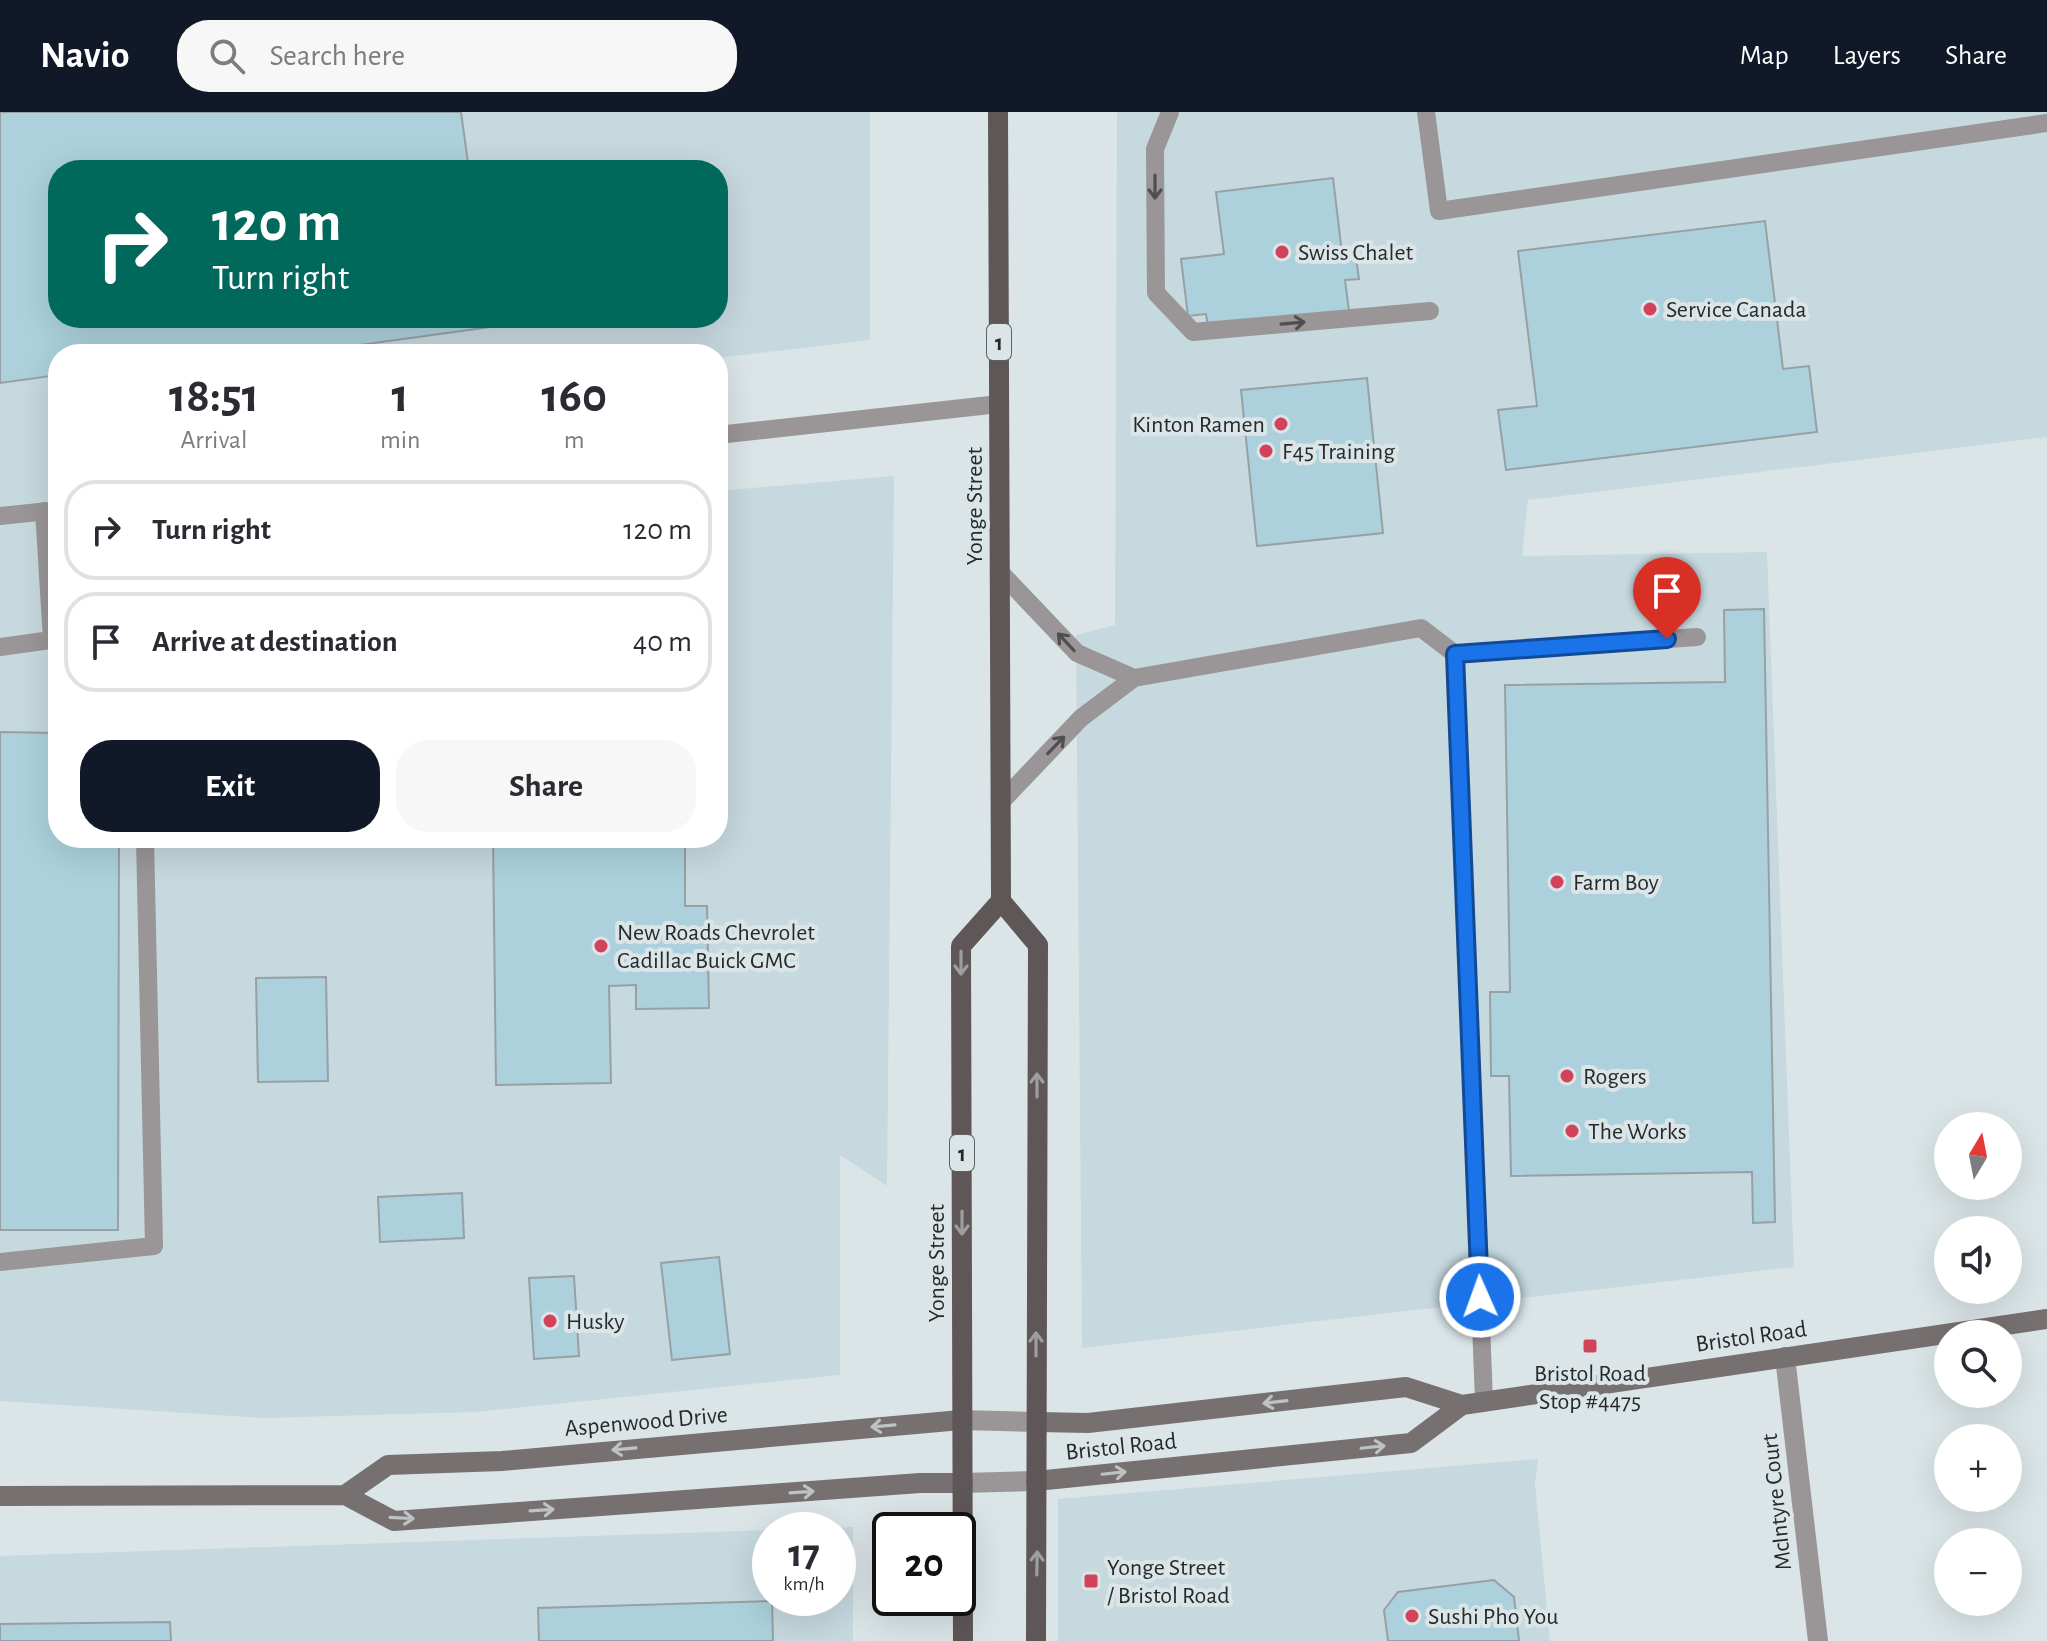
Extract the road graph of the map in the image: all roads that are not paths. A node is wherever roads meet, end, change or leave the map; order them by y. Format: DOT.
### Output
graph roads {
  1 [pos="998,112"];
  2 [pos="1170,112"];
  3 [pos="1426,112"];
  4 [pos="2047,123"];
  5 [pos="1430,311"];
  6 [pos="999,404"];
  7 [pos="728,434"];
  8 [pos="48,510"];
  9 [pos="0,516"];
  10 [pos="1000,572"];
  11 [pos="1697,637"];
  12 [pos="48,640"];
  13 [pos="0,647"];
  14 [pos="1455,654"];
  15 [pos="1134,678"];
  16 [pos="1002,801"];
  17 [pos="145,848"];
  18 [pos="1001,901"];
  19 [pos="0,1262"];
  20 [pos="2047,1319"];
  21 [pos="1785,1357"];
  22 [pos="1484,1401"];
  23 [pos="1462,1405"];
  24 [pos="961,1420"];
  25 [pos="1037,1422"];
  26 [pos="1036,1481"];
  27 [pos="963,1483"];
  28 [pos="345,1495"];
  29 [pos="0,1496"];
  30 [pos="963,1641"];
  31 [pos="1036,1641"];
  32 [pos="1818,1641"];
  1 -- 6 [label="main road, Yonge Street / 1"];
  2 -- 5 [label="lane, one-way"];
  3 -- 4 [label="lane"];
  6 -- 7 [label="lane"];
  6 -- 10 [label="main road, Yonge Street / 1"];
  8 -- 9 [label="lane"];
  15 -- 10 [label="lane, one-way"];
  10 -- 16 [label="main road, Yonge Street / 1"];
  11 -- 14 [label="lane"];
  12 -- 13 [label="lane"];
  14 -- 15 [label="lane"];
  14 -- 22 [label="lane"];
  16 -- 15 [label="lane, one-way"];
  16 -- 18 [label="main road, Yonge Street / 1"];
  17 -- 19 [label="lane"];
  18 -- 24 [label="main road, Yonge Street / 1, one-way"];
  25 -- 18 [label="main road, one-way"];
  20 -- 21 [label="street, Bristol Road"];
  21 -- 22 [label="street, Bristol Road"];
  21 -- 32 [label="street, McIntyre Court"];
  22 -- 23 [label="street, Bristol Road"];
  23 -- 25 [label="street, Bristol Road, one-way"];
  26 -- 23 [label="street, Bristol Road, one-way"];
  24 -- 25 [label="street, Bristol Road"];
  24 -- 27 [label="main road, Yonge Street / 1"];
  24 -- 28 [label="street, Aspenwood Drive, one-way"];
  25 -- 26 [label="main road"];
  26 -- 27 [label="street, Bristol Road"];
  31 -- 26 [label="main road, one-way"];
  28 -- 27 [label="street, one-way"];
  27 -- 30 [label="main road, Yonge Street / 1"];
  28 -- 29 [label="street"];
}
